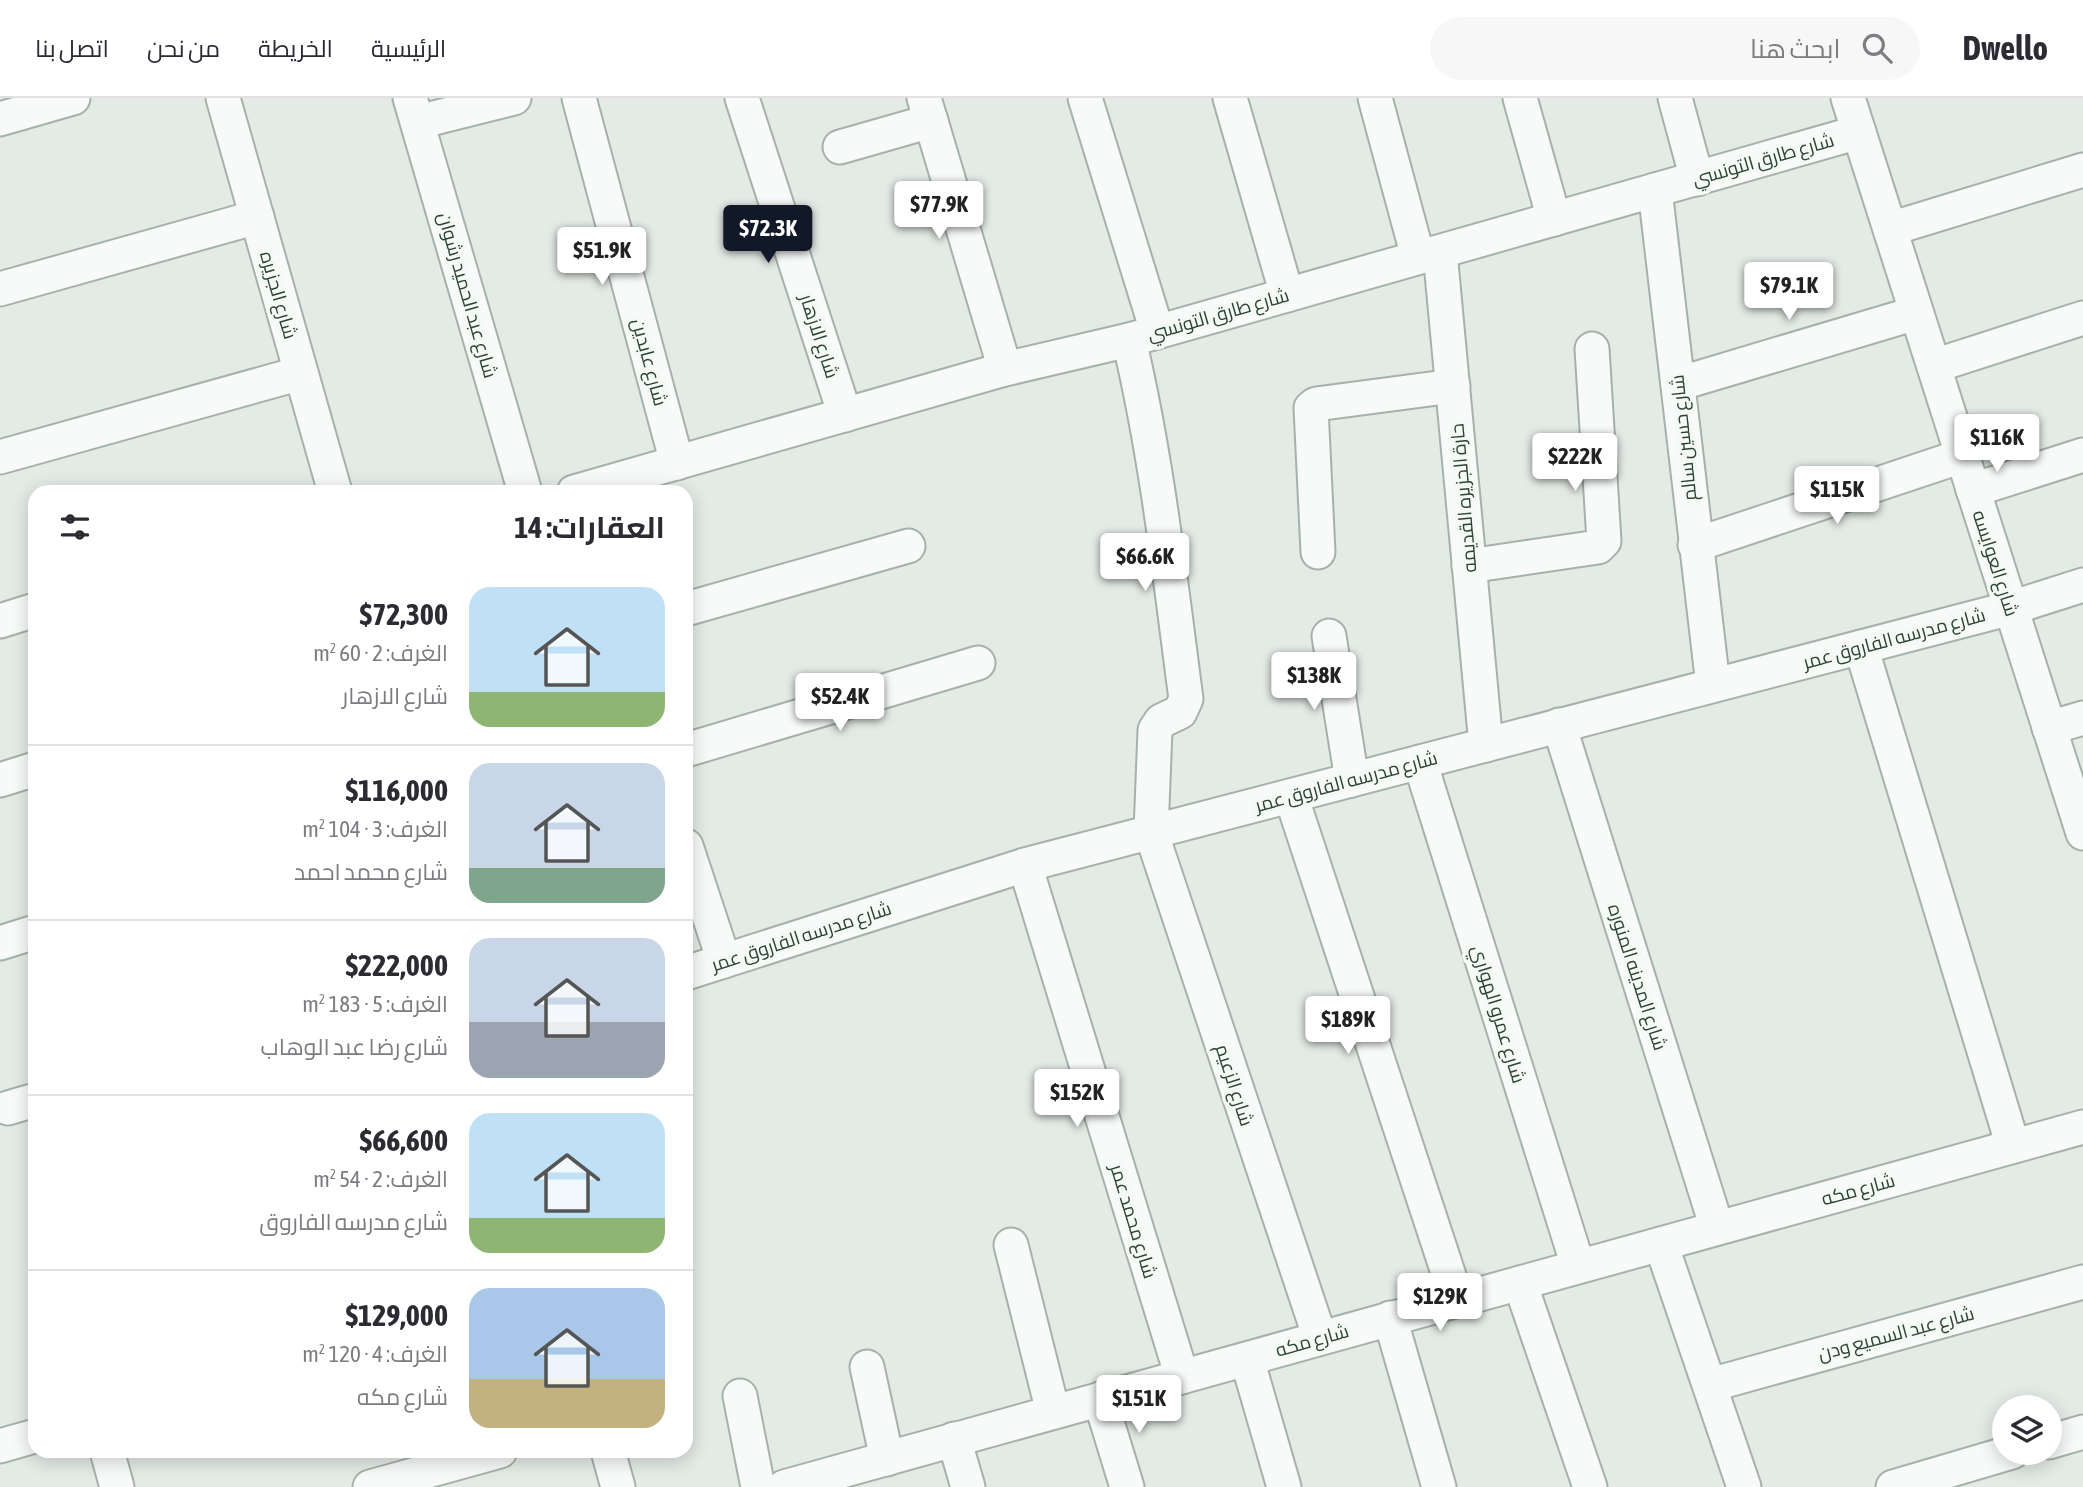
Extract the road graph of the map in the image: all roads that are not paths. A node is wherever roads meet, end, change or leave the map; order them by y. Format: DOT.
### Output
graph roads {
  1 [pos="73,98"];
  2 [pos="223,98"];
  3 [pos="514,98"];
  4 [pos="579,98"];
  5 [pos="742,98"];
  6 [pos="1084,98"];
  7 [pos="1230,98"];
  8 [pos="1375,98"];
  9 [pos="1520,98"];
  10 [pos="1675,98"];
  11 [pos="1855,108"];
  12 [pos="928,109"];
  13 [pos="414,110"];
  14 [pos="0,119"];
  15 [pos="840,148"];
  16 [pos="2083,170"];
  17 [pos="1696,178"];
  18 [pos="1655,190"];
  19 [pos="257,218"];
  20 [pos="1553,219"];
  21 [pos="1890,229"];
  22 [pos="1429,254"];
  23 [pos="0,289"];
  24 [pos="1287,295"];
  25 [pos="1916,313"];
  26 [pos="2083,318"];
  27 [pos="1143,335"];
  28 [pos="1592,349"];
  29 [pos="1934,366"];
  30 [pos="1005,369"];
  31 [pos="302,373"];
  32 [pos="1678,384"];
  33 [pos="1453,386"];
  34 [pos="845,415"];
  35 [pos="2083,455"];
  36 [pos="1962,456"];
  37 [pos="0,457"];
  38 [pos="677,463"];
  39 [pos="333,485"];
  40 [pos="523,485"];
  41 [pos="600,485"];
  42 [pos="1973,490"];
  43 [pos="1695,545"];
  44 [pos="908,546"];
  45 [pos="1318,552"];
  46 [pos="1469,566"];
  47 [pos="2083,585"];
  48 [pos="693,607"];
  49 [pos="2011,608"];
  50 [pos="28,612"];
  51 [pos="0,621"];
  52 [pos="1329,636"];
  53 [pos="1861,646"];
  54 [pos="978,663"];
  55 [pos="1713,685"];
  56 [pos="2083,718"];
  57 [pos="1559,726"];
  58 [pos="2049,729"];
  59 [pos="1486,745"];
  60 [pos="693,748"];
  61 [pos="1420,762"];
  62 [pos="28,771"];
  63 [pos="0,780"];
  64 [pos="1352,780"];
  65 [pos="1292,796"];
  66 [pos="1151,832"];
  67 [pos="2083,833"];
  68 [pos="1025,865"];
  69 [pos="693,867"];
  70 [pos="28,934"];
  71 [pos="0,943"];
  72 [pos="724,961"];
  73 [pos="693,971"];
  74 [pos="2083,1127"];
  75 [pos="2013,1146"];
  76 [pos="1717,1228"];
  77 [pos="1661,1244"];
  78 [pos="1011,1245"];
  79 [pos="1578,1266"];
  80 [pos="2083,1282"];
  81 [pos="1520,1283"];
  82 [pos="1457,1300"];
  83 [pos="1390,1318"];
  84 [pos="1320,1338"];
  85 [pos="1247,1359"];
  86 [pos="867,1367"];
  87 [pos="1182,1377"];
  88 [pos="1710,1385"];
  89 [pos="740,1396"];
  90 [pos="1100,1399"];
  91 [pos="1053,1412"];
  92 [pos="2083,1432"];
  93 [pos="28,1438"];
  94 [pos="2062,1438"];
  95 [pos="954,1439"];
  96 [pos="0,1446"];
  97 [pos="109,1458"];
  98 [pos="475,1458"];
  99 [pos="610,1458"];
  100 [pos="887,1458"];
  101 [pos="1992,1458"];
  102 [pos="795,1485"];
  103 [pos="117,1487"];
  104 [pos="370,1487"];
  105 [pos="618,1487"];
  106 [pos="758,1487"];
  107 [pos="968,1487"];
  108 [pos="1127,1487"];
  109 [pos="1284,1487"];
  110 [pos="1439,1487"];
  111 [pos="1590,1487"];
  112 [pos="1744,1487"];
  113 [pos="1893,1487"];
  1 -- 14 [label="street"];
  2 -- 19 [label="street, شارع الجزيره"];
  3 -- 13 [label="street"];
  4 -- 38 [label="street, شارع عابدين"];
  5 -- 34 [label="street, شارع الازهار"];
  6 -- 27 [label="street"];
  7 -- 24 [label="street"];
  8 -- 22 [label="street, حارة الجزيره القديمه"];
  9 -- 20 [label="street"];
  10 -- 17 [label="street"];
  11 -- 17 [label="street, شارع طارق التونسي"];
  11 -- 21 [label="street, شارع العوايسه"];
  12 -- 15 [label="street"];
  12 -- 30 [label="street"];
  13 -- 40 [label="street, شارع عبد الحميد رشوان"];
  16 -- 21 [label="street"];
  17 -- 18 [label="street, شارع طارق التونسي"];
  18 -- 20 [label="street, شارع طارق التونسي"];
  18 -- 32 [label="street, شارع حسين سالم"];
  19 -- 23 [label="street"];
  19 -- 31 [label="street, شارع الجزيره"];
  20 -- 22 [label="street, شارع طارق التونسي"];
  21 -- 25 [label="street, شارع العوايسه"];
  22 -- 24 [label="street, شارع طارق التونسي"];
  22 -- 33 [label="street, حارة الجزيره القديمه"];
  24 -- 27 [label="street, شارع طارق التونسي"];
  25 -- 29 [label="street, شارع العوايسه"];
  25 -- 32 [label="street"];
  26 -- 29 [label="street"];
  27 -- 30 [label="street, شارع طارق التونسي"];
  27 -- 66 [label="street"];
  28 -- 46 [label="street"];
  29 -- 36 [label="street, شارع العوايسه"];
  30 -- 34 [label="street, شارع طارق التونسي"];
  31 -- 37 [label="street"];
  31 -- 39 [label="street, شارع الجزيره"];
  32 -- 43 [label="street, شارع حسين سالم"];
  33 -- 45 [label="street"];
  33 -- 46 [label="street, حارة الجزيره القديمه"];
  34 -- 38 [label="street, شارع طارق التونسي"];
  35 -- 42 [label="street"];
  36 -- 42 [label="street, شارع العوايسه"];
  36 -- 43 [label="street"];
  38 -- 41 [label="street, شارع طارق التونسي"];
  42 -- 49 [label="street, شارع العوايسه"];
  43 -- 55 [label="street, شارع حسين سالم"];
  44 -- 48 [label="street"];
  46 -- 59 [label="street, حارة الجزيره القديمه"];
  47 -- 49 [label="street, شارع مدرسه الفاروق عمر"];
  49 -- 53 [label="street, شارع مدرسه الفاروق عمر"];
  49 -- 58 [label="street, شارع العوايسه"];
  50 -- 51 [label="street"];
  52 -- 64 [label="street"];
  53 -- 55 [label="street, شارع مدرسه الفاروق عمر"];
  53 -- 75 [label="street"];
  54 -- 60 [label="street"];
  55 -- 57 [label="street, شارع مدرسه الفاروق عمر"];
  56 -- 58 [label="street"];
  57 -- 59 [label="street, شارع مدرسه الفاروق عمر"];
  57 -- 76 [label="street, شارع المدينه المنوره"];
  58 -- 67 [label="street, شارع العوايسه"];
  59 -- 61 [label="street, شارع مدرسه الفاروق عمر"];
  61 -- 64 [label="street, شارع مدرسه الفاروق عمر"];
  61 -- 79 [label="street, شارع عمرو الهواري"];
  62 -- 63 [label="street"];
  64 -- 65 [label="street, شارع مدرسه الفاروق عمر"];
  65 -- 66 [label="street, شارع مدرسه الفاروق عمر"];
  65 -- 82 [label="street"];
  66 -- 68 [label="street, شارع مدرسه الفاروق عمر"];
  66 -- 84 [label="street, شارع الزعيم"];
  68 -- 72 [label="street, شارع مدرسه الفاروق عمر"];
  68 -- 87 [label="street, شارع محمد عمر"];
  69 -- 72 [label="street"];
  70 -- 71 [label="street"];
  72 -- 73 [label="street, شارع مدرسه الفاروق عمر"];
  74 -- 75 [label="street, شارع مكه"];
  75 -- 76 [label="street, شارع مكه"];
  76 -- 77 [label="street, شارع مكه"];
  77 -- 79 [label="street, شارع مكه"];
  77 -- 88 [label="street"];
  78 -- 91 [label="street"];
  79 -- 81 [label="street, شارع مكه"];
  80 -- 88 [label="street, شارع عبد السميع ودن"];
  81 -- 82 [label="street, شارع مكه"];
  81 -- 111 [label="street"];
  82 -- 83 [label="street, شارع مكه"];
  83 -- 84 [label="street, شارع مكه"];
  83 -- 110 [label="street"];
  84 -- 85 [label="street, شارع مكه"];
  85 -- 87 [label="street, شارع مكه"];
  85 -- 109 [label="street"];
  86 -- 100 [label="street"];
  87 -- 90 [label="street, شارع مكه"];
  88 -- 112 [label="street"];
  89 -- 106 [label="street"];
  90 -- 91 [label="street, شارع مكه"];
  90 -- 108 [label="street"];
  91 -- 95 [label="street, شارع مكه"];
  92 -- 94 [label="street"];
  93 -- 96 [label="street"];
  95 -- 100 [label="street, شارع مكه"];
  95 -- 107 [label="street"];
  97 -- 103 [label="street"];
  98 -- 104 [label="street"];
  99 -- 105 [label="street"];
  100 -- 102 [label="street, شارع مكه"];
  101 -- 113 [label="street"];
}
